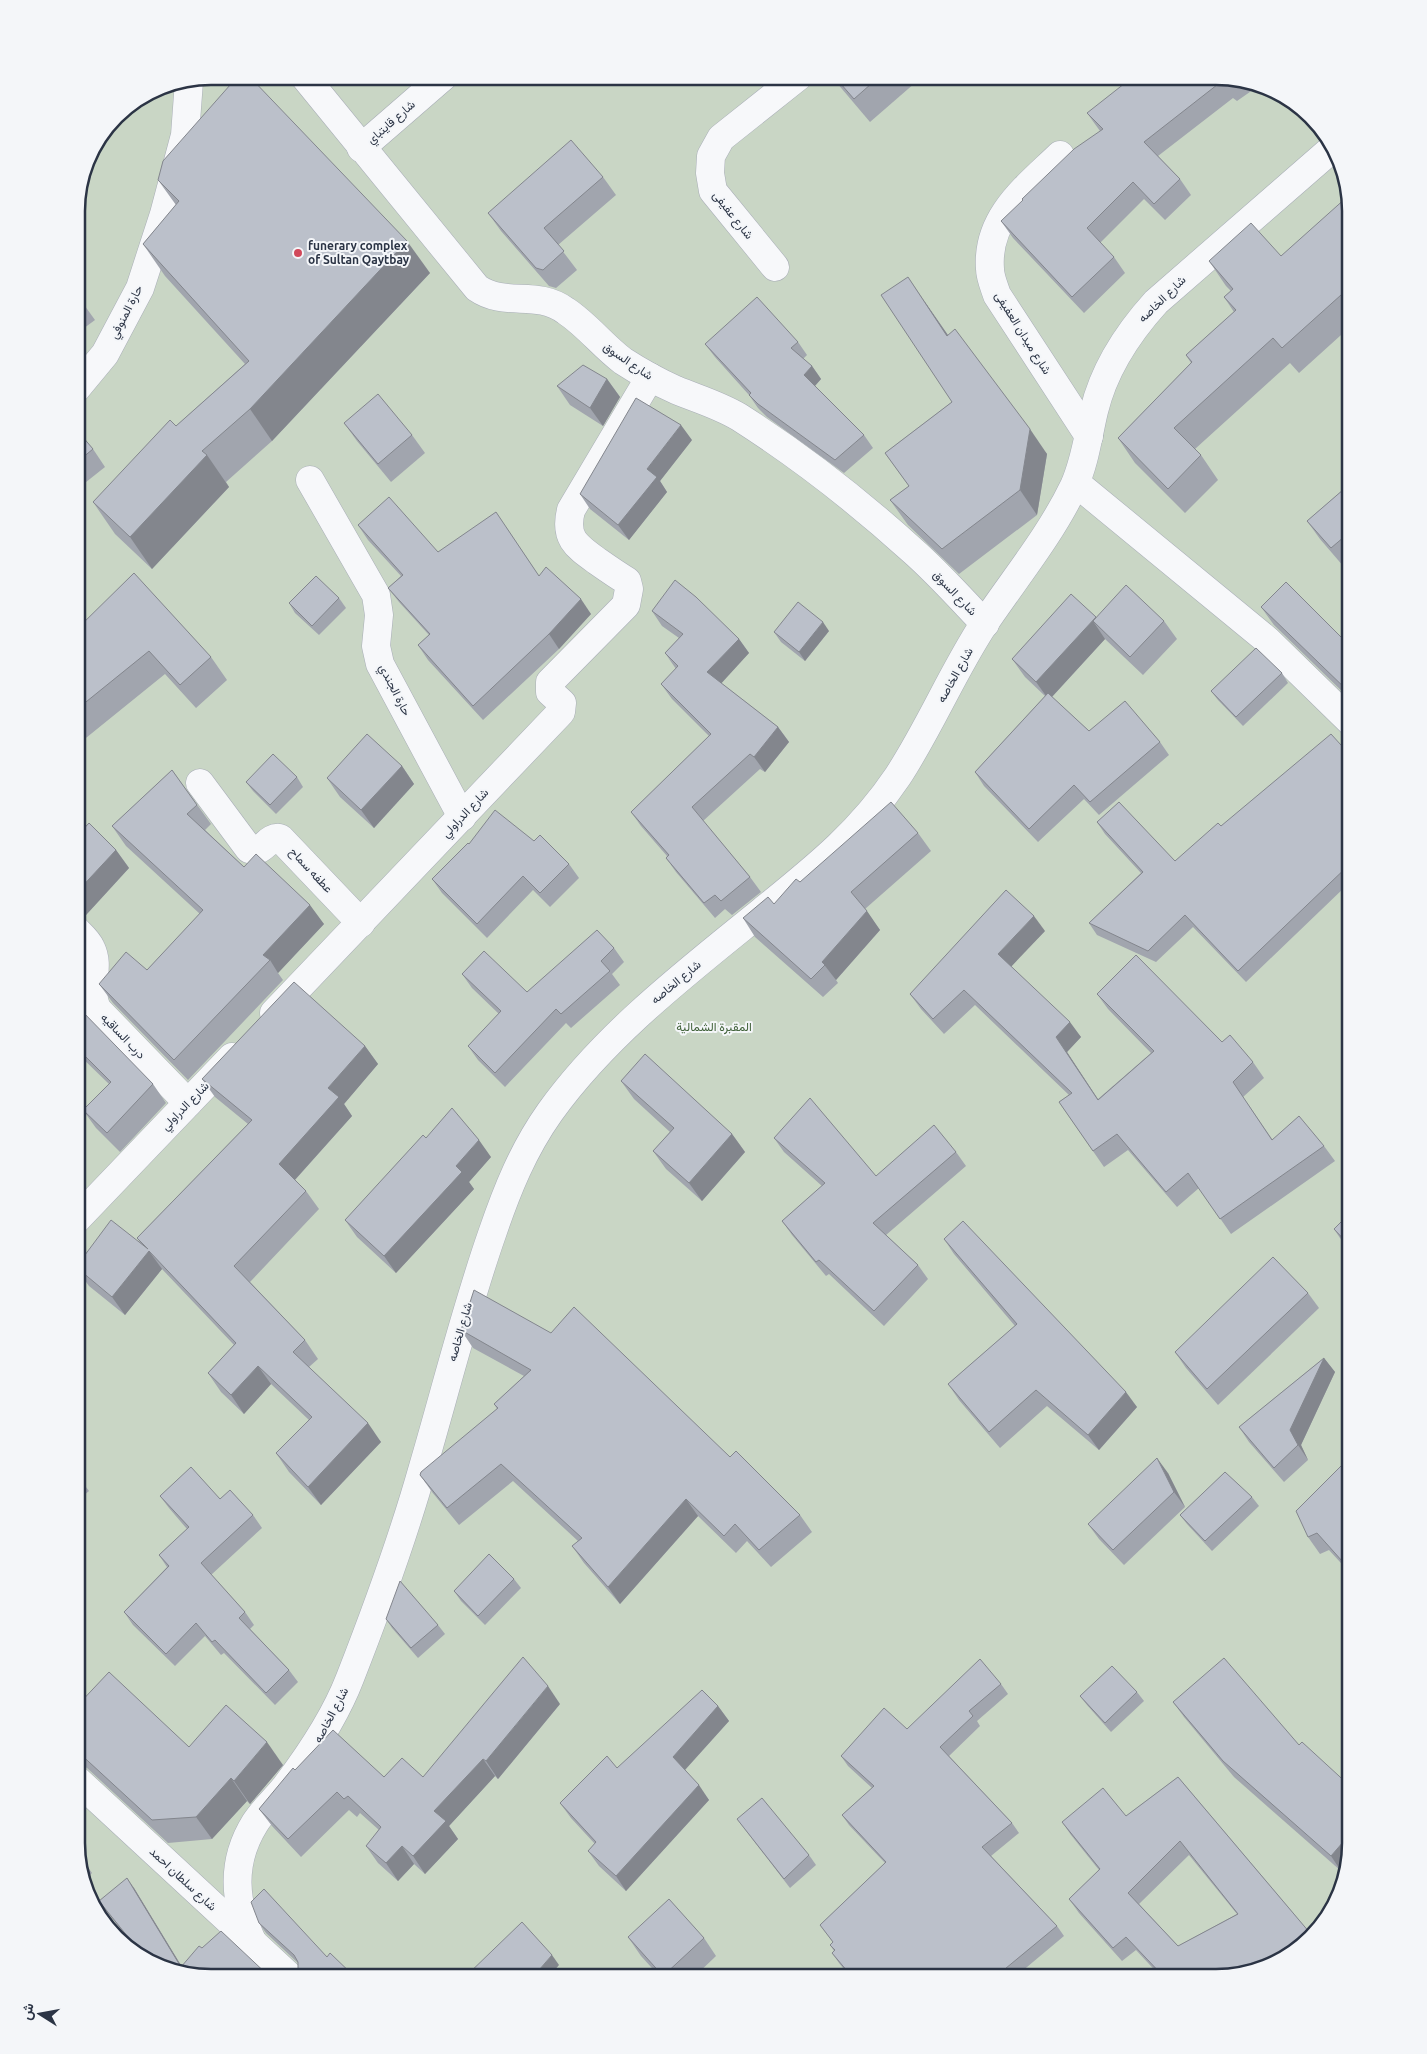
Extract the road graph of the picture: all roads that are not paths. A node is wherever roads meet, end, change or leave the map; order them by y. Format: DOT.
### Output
graph roads {
  1 [pos="311,85"];
  2 [pos="434,85"];
  3 [pos="787,85"];
  4 [pos="189,87"];
  5 [pos="361,148"];
  6 [pos="1328,154"];
  7 [pos="1060,155"];
  8 [pos="775,267"];
  9 [pos="650,377"];
  10 [pos="85,378"];
  11 [pos="1089,436"];
  12 [pos="310,480"];
  13 [pos="1076,483"];
  14 [pos="985,624"];
  15 [pos="1342,713"];
  16 [pos="200,783"];
  17 [pos="462,817"];
  18 [pos="361,923"];
  19 [pos="85,941"];
  20 [pos="188,1103"];
  21 [pos="85,1211"];
  22 [pos="85,1787"];
  23 [pos="253,1944"];
  24 [pos="280,1969"];
  1 -- 5 [label="street, شارع السوق"];
  2 -- 5 [label="street, شارع قايتباي"];
  3 -- 8 [label="street, شارع عفيفى"];
  4 -- 10 [label="street, حارة المنوفي"];
  5 -- 9 [label="street, شارع السوق"];
  6 -- 11 [label="street, شارع الخاصه"];
  7 -- 11 [label="street, شارع ميدان العفيفى"];
  9 -- 14 [label="street, شارع السوق"];
  9 -- 17 [label="street, شارع الدراولي"];
  11 -- 13 [label="street, شارع الخاصه"];
  12 -- 17 [label="street, حارة الجندي"];
  13 -- 14 [label="street, شارع الخاصه"];
  13 -- 15 [label="street"];
  14 -- 23 [label="street, شارع الخاصه"];
  16 -- 18 [label="street, عطفه سماح"];
  17 -- 18 [label="street, شارع الدراولي"];
  18 -- 20 [label="street, شارع الدراولي"];
  19 -- 20 [label="street, درب الساقيه"];
  20 -- 21 [label="street, شارع الدراولي"];
  22 -- 23 [label="street, شارع سلطان احمد"];
  23 -- 24 [label="street, شارع سلطان احمد"];
}
